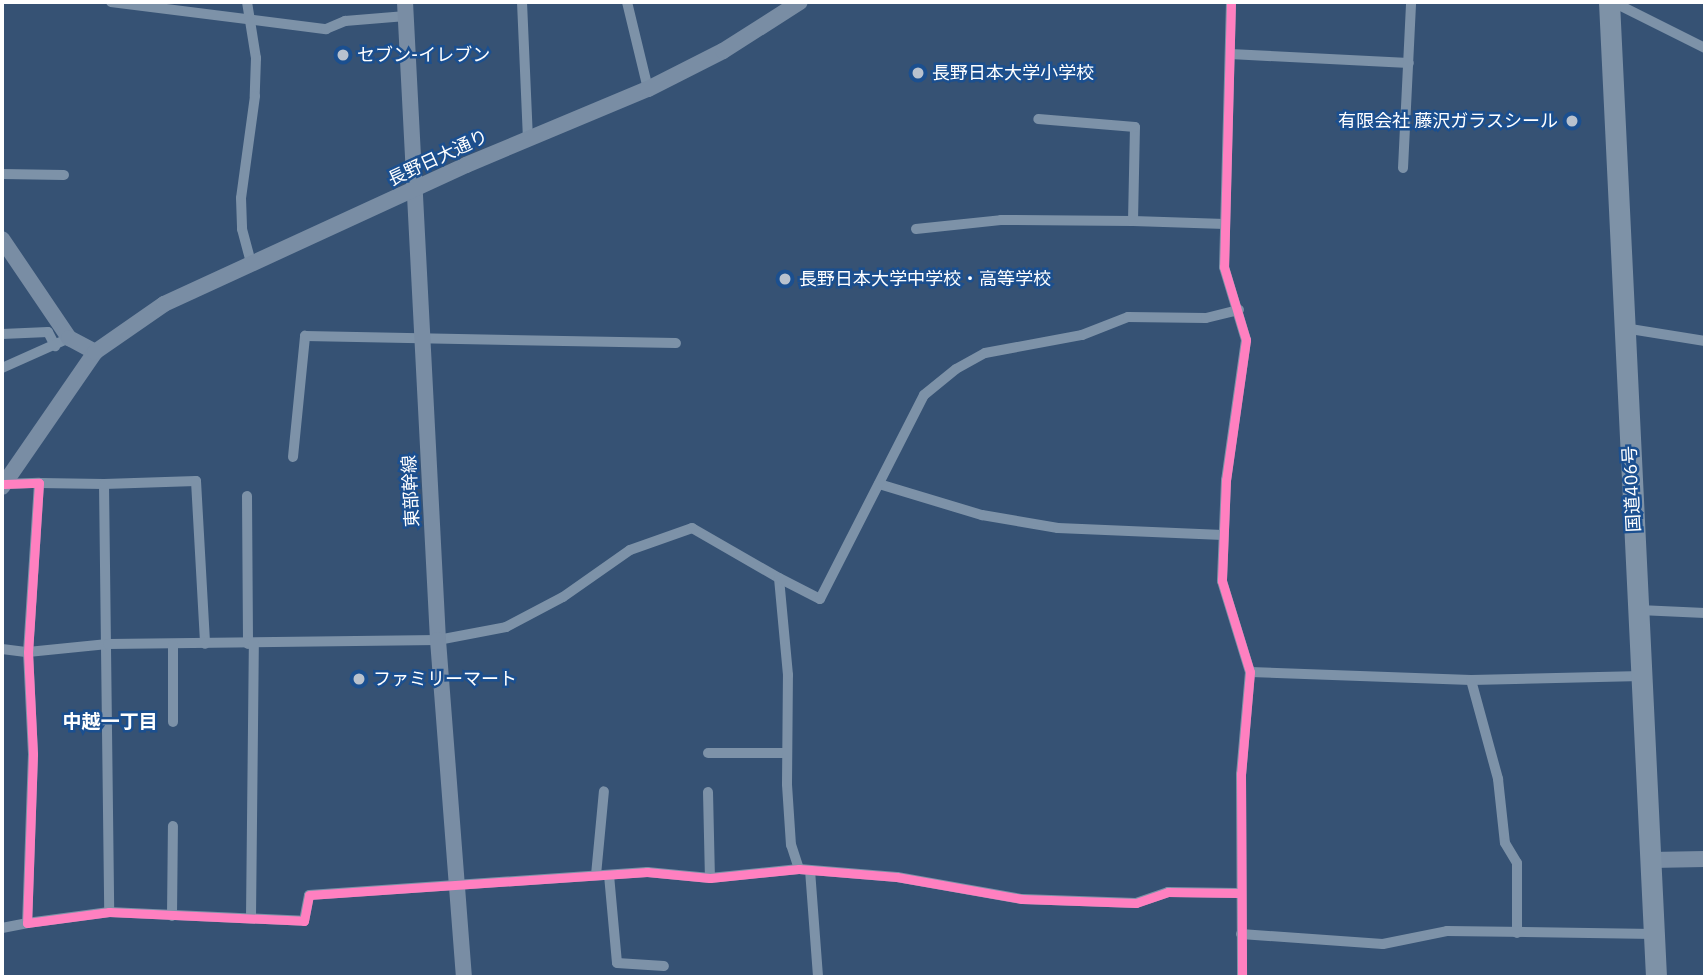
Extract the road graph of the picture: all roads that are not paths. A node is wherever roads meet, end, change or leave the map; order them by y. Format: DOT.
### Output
graph roads {
  1 [pos="111,2"];
  2 [pos="247,2"];
  3 [pos="522,2"];
  4 [pos="627,2"];
  5 [pos="800,2"];
  6 [pos="1231,2"];
  7 [pos="1411,2"];
  8 [pos="1611,2"];
  9 [pos="406,9"];
  10 [pos="250,20"];
  11 [pos="1705,48"];
  12 [pos="1230,54"];
  13 [pos="1409,63"];
  14 [pos="648,89"];
  15 [pos="1038,119"];
  16 [pos="528,138"];
  17 [pos="1403,168"];
  18 [pos="2,174"];
  19 [pos="64,175"];
  20 [pos="415,190"];
  21 [pos="1133,221"];
  22 [pos="1225,224"];
  23 [pos="916,229"];
  24 [pos="2,239"];
  25 [pos="251,263"];
  26 [pos="1239,310"];
  27 [pos="1624,328"];
  28 [pos="2,334"];
  29 [pos="422,337"];
  30 [pos="1705,341"];
  31 [pos="62,342"];
  32 [pos="676,343"];
  33 [pos="95,352"];
  34 [pos="2,369"];
  35 [pos="293,457"];
  36 [pos="39,483"];
  37 [pos="104,484"];
  38 [pos="879,484"];
  39 [pos="3,486"];
  40 [pos="247,496"];
  41 [pos="1223,535"];
  42 [pos="779,578"];
  43 [pos="1639,610"];
  44 [pos="1705,613"];
  45 [pos="438,640"];
  46 [pos="108,643"];
  47 [pos="251,643"];
  48 [pos="173,644"];
  49 [pos="205,644"];
  50 [pos="2,649"];
  51 [pos="28,652"];
  52 [pos="1250,672"];
  53 [pos="1642,677"];
  54 [pos="1471,680"];
  55 [pos="173,722"];
  56 [pos="708,752"];
  57 [pos="786,753"];
  58 [pos="604,791"];
  59 [pos="708,792"];
  60 [pos="173,826"];
  61 [pos="1705,859"];
  62 [pos="1651,860"];
  63 [pos="805,870"];
  64 [pos="596,875"];
  65 [pos="609,875"];
  66 [pos="710,878"];
  67 [pos="458,882"];
  68 [pos="1238,893"];
  69 [pos="108,912"];
  70 [pos="172,916"];
  71 [pos="251,917"];
  72 [pos="27,923"];
  73 [pos="2,928"];
  74 [pos="1517,933"];
  75 [pos="1241,934"];
  76 [pos="1654,934"];
  77 [pos="664,966"];
  78 [pos="464,977"];
  79 [pos="818,977"];
  80 [pos="1242,977"];
  81 [pos="1656,977"];
  1 -- 10 [label="street"];
  2 -- 10 [label="street"];
  3 -- 16 [label="street"];
  4 -- 14 [label="street"];
  5 -- 14 [label="street, 長野日大通り"];
  6 -- 12 [label="street"];
  7 -- 13 [label="street"];
  8 -- 11 [label="street"];
  8 -- 27 [label="highway, 国道406号"];
  9 -- 10 [label="street"];
  9 -- 20 [label="street, 東部幹線"];
  10 -- 25 [label="street"];
  12 -- 13 [label="street"];
  12 -- 22 [label="street"];
  13 -- 17 [label="street"];
  14 -- 16 [label="street, 長野日大通り"];
  15 -- 21 [label="street"];
  16 -- 20 [label="street, 長野日大通り"];
  18 -- 19 [label="street"];
  20 -- 25 [label="street, 長野日大通り"];
  20 -- 29 [label="street, 東部幹線"];
  21 -- 22 [label="street"];
  21 -- 23 [label="street"];
  22 -- 26 [label="street"];
  24 -- 31 [label="street"];
  25 -- 33 [label="street, 長野日大通り"];
  26 -- 38 [label="street"];
  26 -- 41 [label="street"];
  27 -- 30 [label="street"];
  27 -- 43 [label="highway, 国道406号"];
  28 -- 31 [label="street"];
  29 -- 32 [label="street"];
  29 -- 35 [label="street"];
  29 -- 45 [label="street, 東部幹線"];
  31 -- 33 [label="street"];
  31 -- 34 [label="street"];
  33 -- 39 [label="street"];
  36 -- 37 [label="street"];
  36 -- 39 [label="street"];
  36 -- 51 [label="street"];
  37 -- 46 [label="street"];
  37 -- 49 [label="street"];
  38 -- 41 [label="street"];
  38 -- 42 [label="street"];
  40 -- 47 [label="street"];
  41 -- 52 [label="street"];
  42 -- 45 [label="street"];
  42 -- 57 [label="street"];
  43 -- 44 [label="street"];
  43 -- 53 [label="highway, 国道406号"];
  45 -- 47 [label="street"];
  45 -- 67 [label="street, 東部幹線"];
  46 -- 48 [label="street"];
  46 -- 51 [label="street"];
  46 -- 69 [label="street"];
  47 -- 49 [label="street"];
  47 -- 71 [label="street"];
  48 -- 49 [label="street"];
  48 -- 55 [label="street"];
  50 -- 51 [label="street"];
  51 -- 72 [label="street"];
  52 -- 54 [label="street"];
  52 -- 68 [label="street"];
  53 -- 54 [label="street"];
  53 -- 62 [label="highway, 国道406号"];
  54 -- 74 [label="street"];
  56 -- 57 [label="street"];
  57 -- 63 [label="street"];
  58 -- 64 [label="street"];
  59 -- 66 [label="street"];
  60 -- 70 [label="street"];
  61 -- 62 [label="street"];
  62 -- 76 [label="highway, 国道406号"];
  63 -- 66 [label="street"];
  63 -- 68 [label="street"];
  63 -- 79 [label="street"];
  64 -- 65 [label="street"];
  64 -- 67 [label="street"];
  65 -- 66 [label="street"];
  65 -- 77 [label="street"];
  67 -- 71 [label="street"];
  67 -- 78 [label="street, 東部幹線"];
  68 -- 75 [label="street"];
  69 -- 70 [label="street"];
  69 -- 72 [label="street"];
  70 -- 71 [label="street"];
  72 -- 73 [label="street"];
  74 -- 75 [label="street"];
  74 -- 76 [label="street"];
  75 -- 80 [label="street"];
  76 -- 81 [label="highway, 国道406号"];
}
